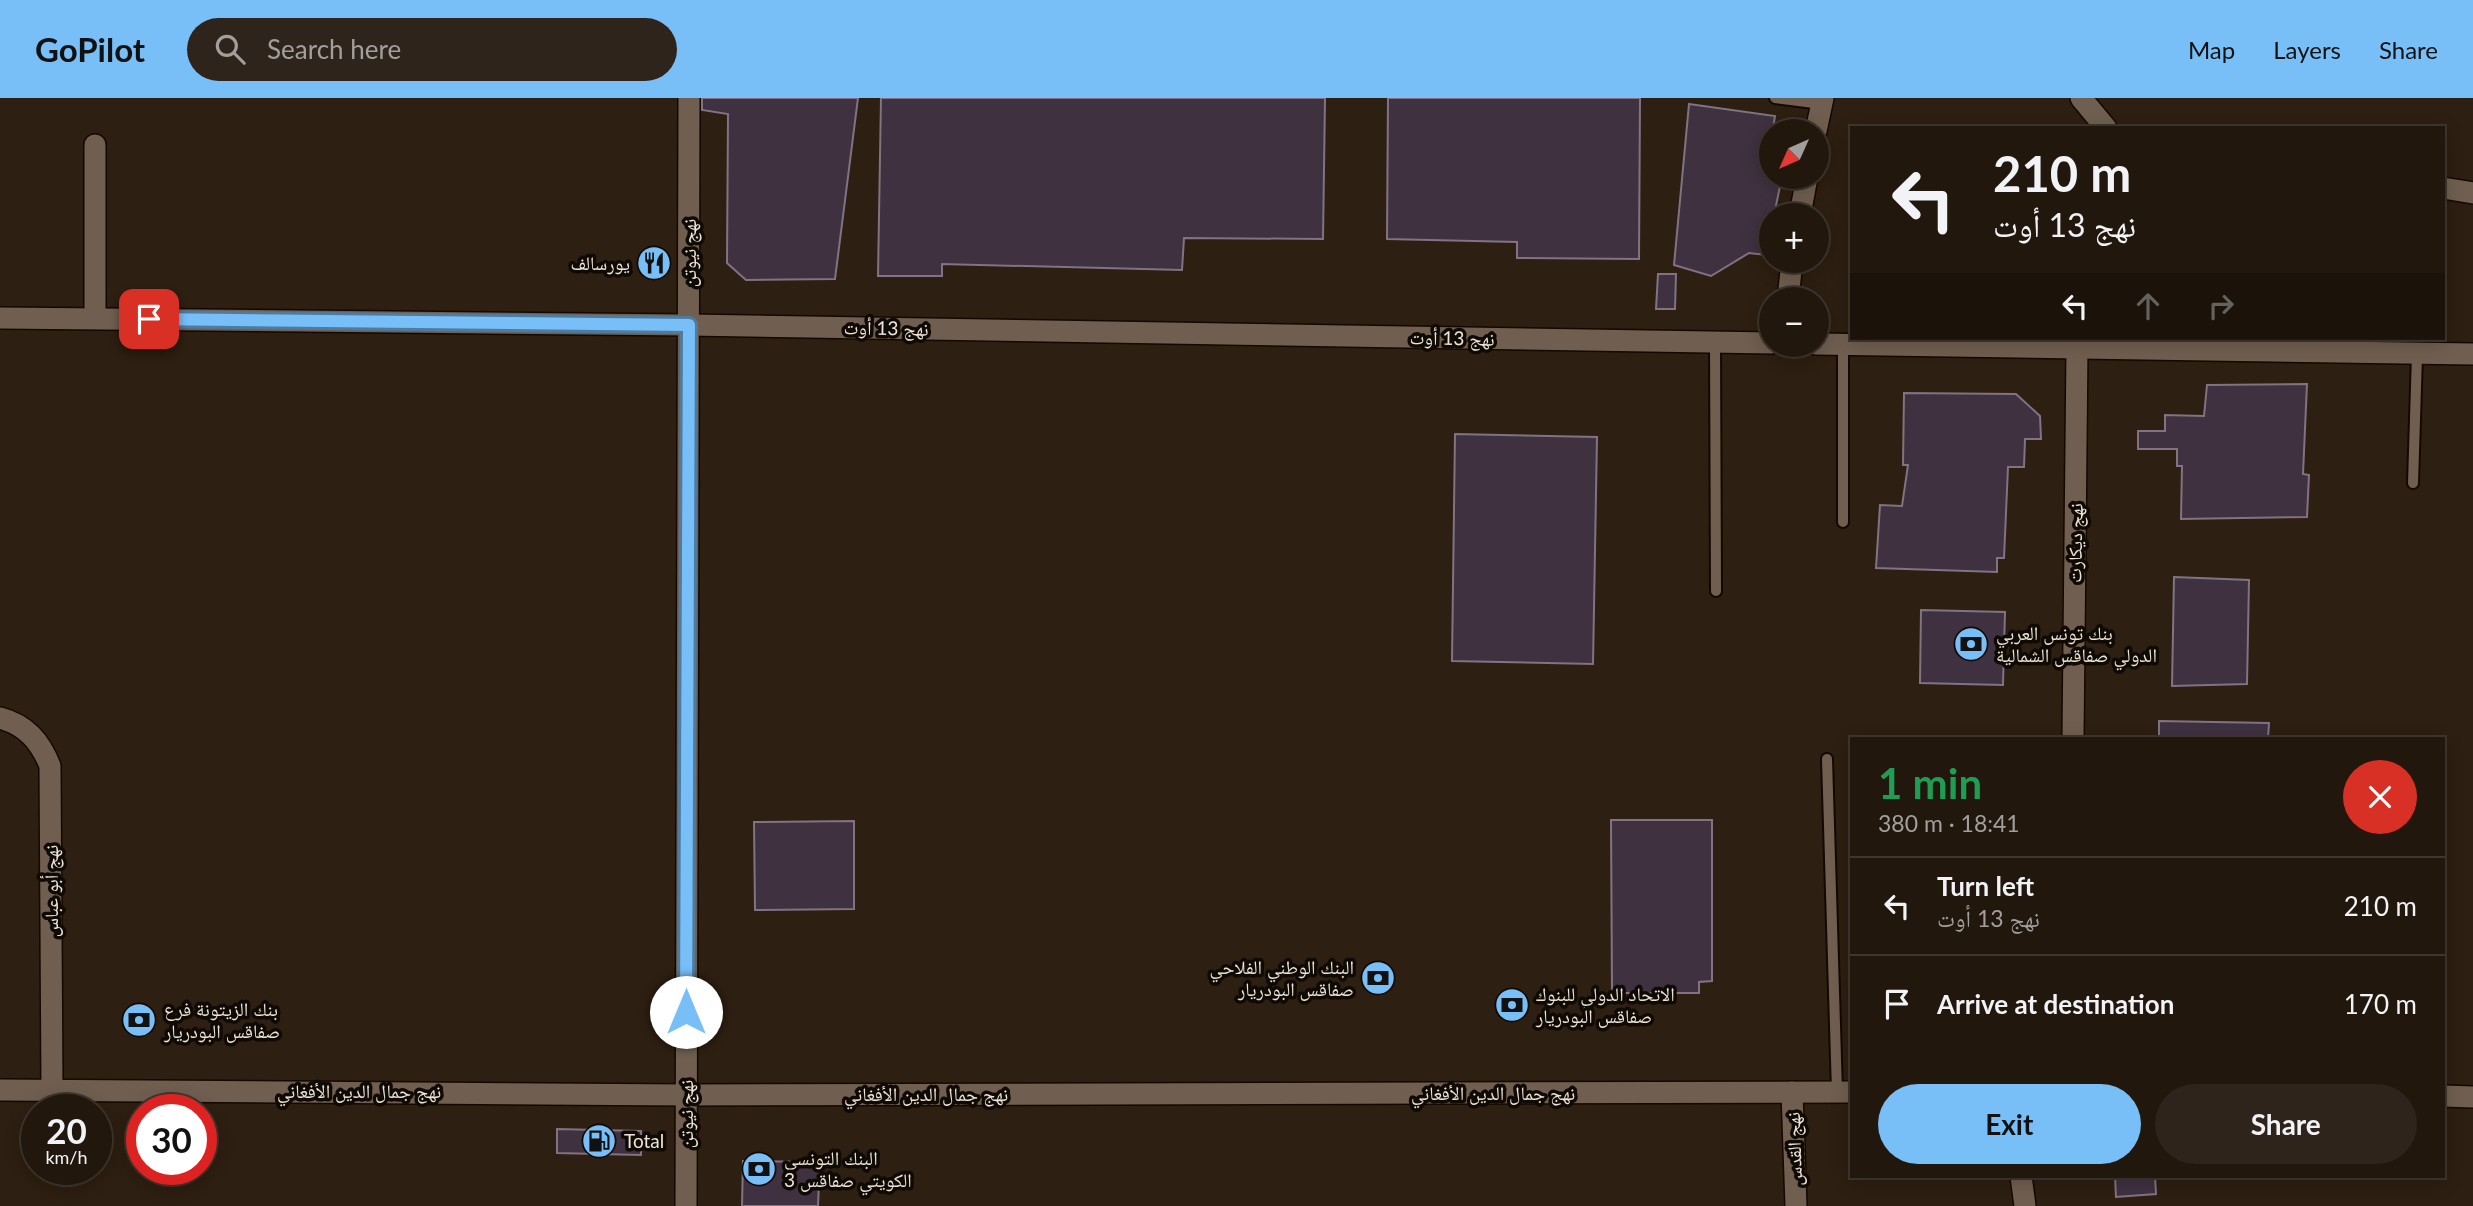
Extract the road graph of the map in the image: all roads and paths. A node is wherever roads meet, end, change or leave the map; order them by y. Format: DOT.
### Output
graph roads {
  1 [pos="689,98"];
  2 [pos="1775,98"];
  3 [pos="2081,98"];
  4 [pos="1822,101"];
  5 [pos="1818,119"];
  6 [pos="2104,126"];
  7 [pos="95,145"];
  8 [pos="2445,188"];
  9 [pos="2473,193"];
  10 [pos="0,318"];
  11 [pos="95,318"];
  12 [pos="689,325"];
  13 [pos="1715,342"];
  14 [pos="1759,343"];
  15 [pos="1829,344"];
  16 [pos="1843,344"];
  17 [pos="2265,344"];
  18 [pos="2077,348"];
  19 [pos="2473,354"];
  20 [pos="2417,355"];
  21 [pos="2413,483"];
  22 [pos="1843,522"];
  23 [pos="1716,591"];
  24 [pos="0,718"];
  25 [pos="2073,737"];
  26 [pos="1827,758"];
  27 [pos="52,1089"];
  28 [pos="0,1090"];
  29 [pos="1792,1092"];
  30 [pos="1844,1092"];
  31 [pos="686,1095"];
  32 [pos="2445,1097"];
  33 [pos="2473,1097"];
  34 [pos="2021,1178"];
  35 [pos="686,1206"];
  36 [pos="1796,1206"];
  37 [pos="2025,1206"];
  1 -- 12 [label="main road, نهج نيوتن"];
  2 -- 4 [label="lane"];
  3 -- 6 [label="main road"];
  4 -- 5 [label="main road"];
  7 -- 11 [label="main road"];
  8 -- 9 [label="main road"];
  10 -- 11 [label="main road, نهج 13 أوت"];
  11 -- 12 [label="main road, نهج 13 أوت"];
  12 -- 13 [label="main road, نهج 13 أوت"];
  12 -- 31 [label="main road, نهج نيوتن"];
  13 -- 14 [label="main road, نهج 13 أوت"];
  13 -- 23 [label="lane"];
  15 -- 16 [label="main road"];
  16 -- 18 [label="main road"];
  16 -- 22 [label="lane"];
  17 -- 18 [label="main road"];
  17 -- 20 [label="main road"];
  18 -- 25 [label="main road, نهج ديكارت"];
  19 -- 20 [label="main road"];
  20 -- 21 [label="lane"];
  24 -- 27 [label="main road, نهج أبو عباس"];
  26 -- 30 [label="lane"];
  27 -- 28 [label="main road, نهج جمال الدين الأفغاني"];
  27 -- 31 [label="main road, نهج جمال الدين الأفغاني"];
  29 -- 30 [label="main road, نهج جمال الدين الأفغاني"];
  29 -- 31 [label="main road, نهج جمال الدين الأفغاني"];
  29 -- 36 [label="main road, نهج القدس"];
  31 -- 35 [label="main road, نهج نيوتن"];
  32 -- 33 [label="main road"];
  34 -- 37 [label="main road"];
}
